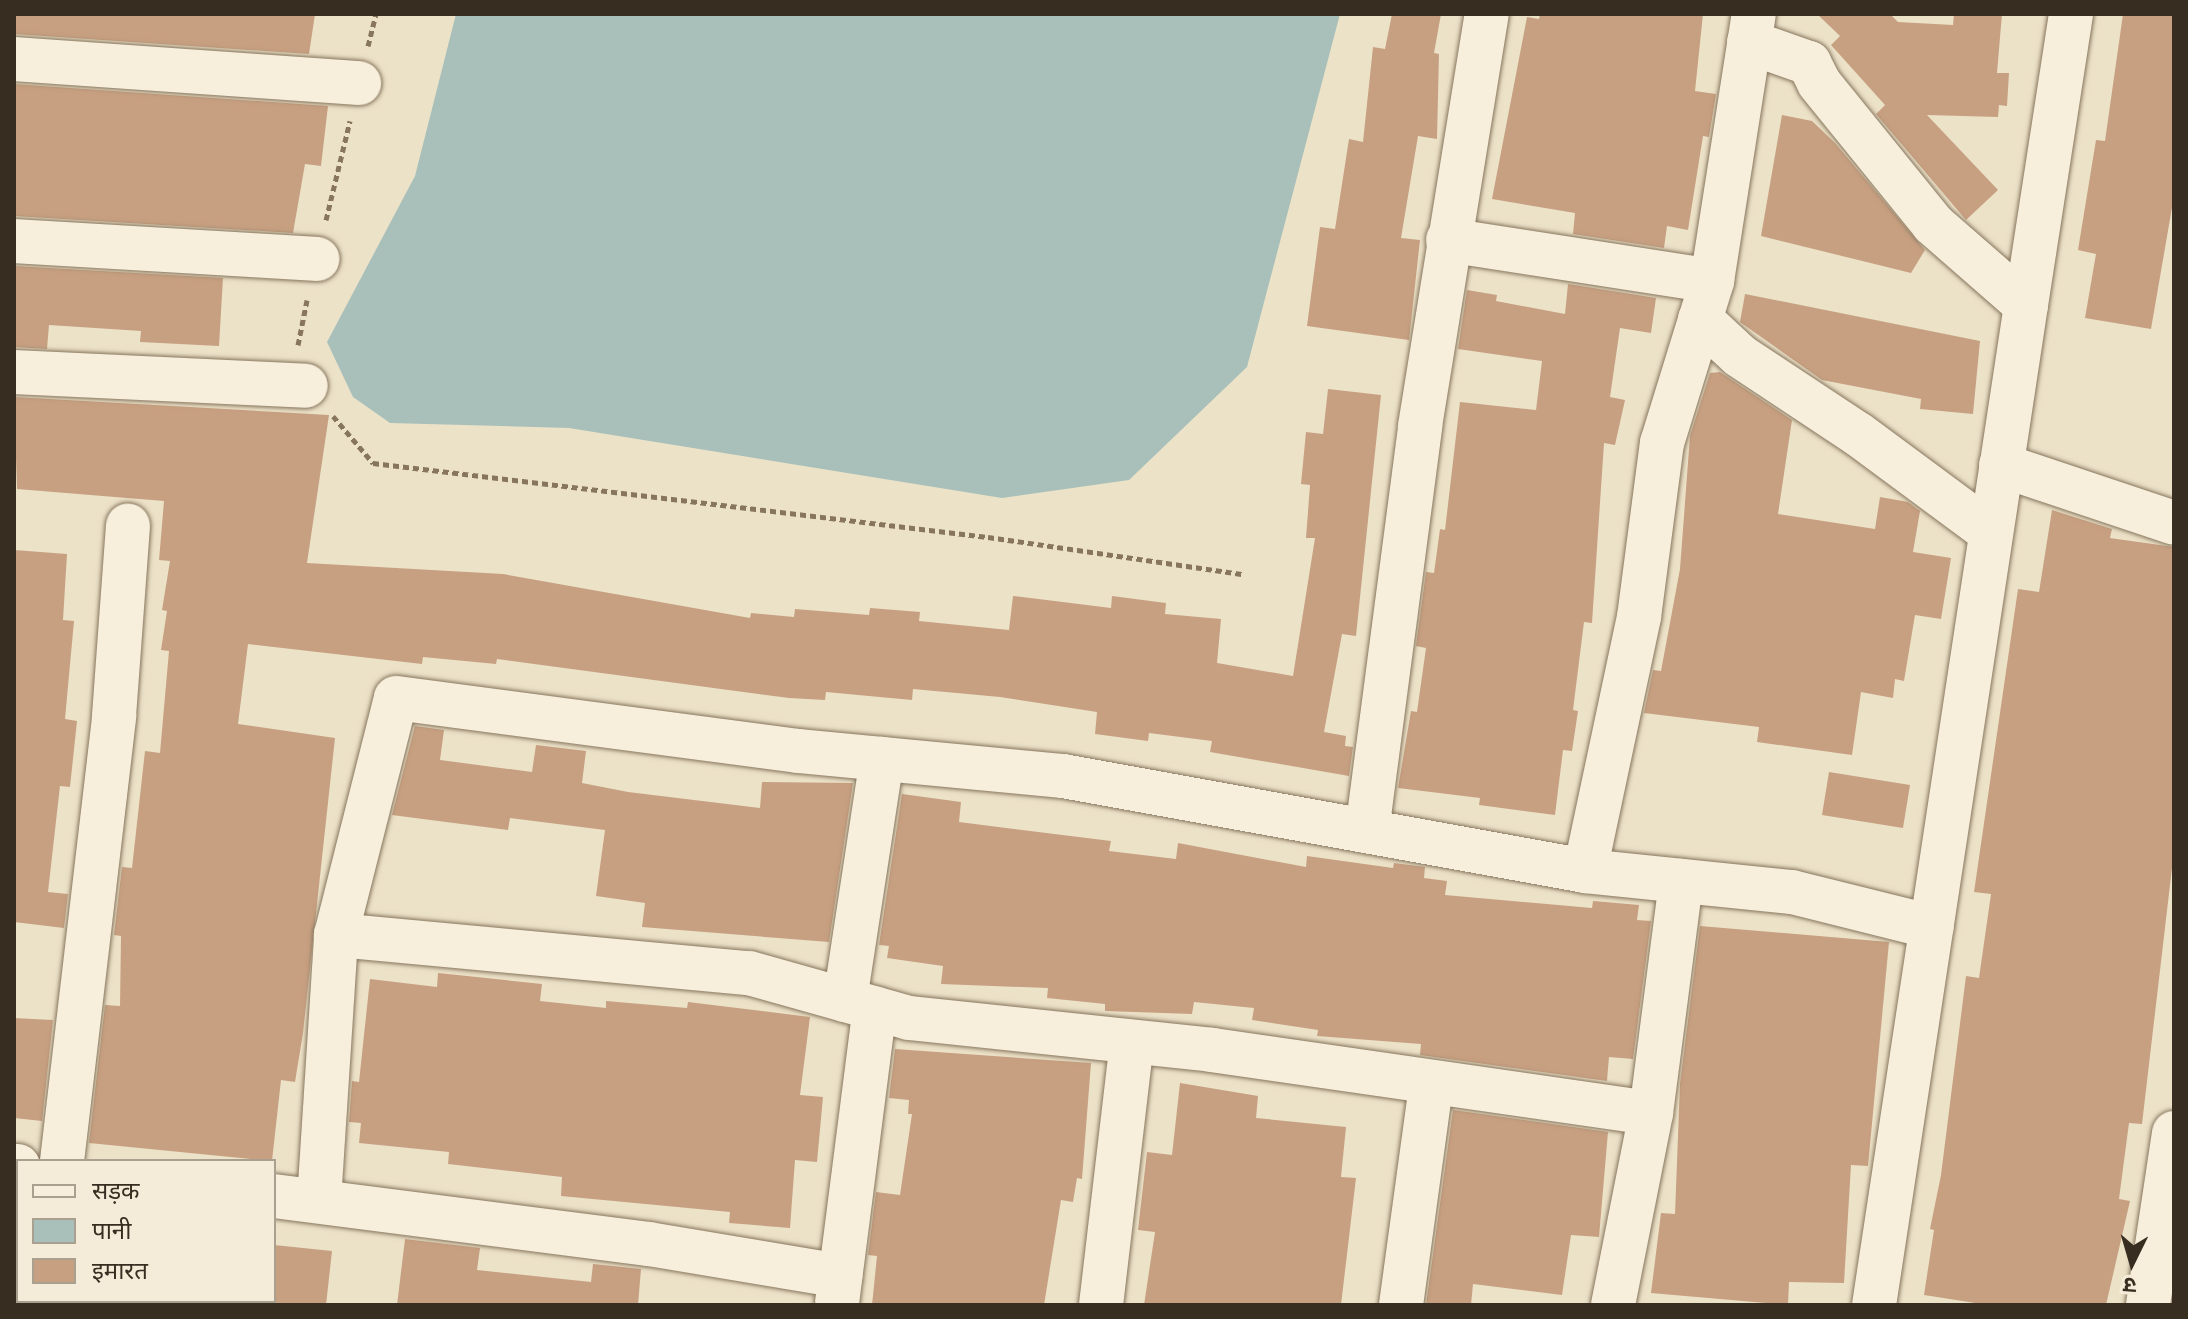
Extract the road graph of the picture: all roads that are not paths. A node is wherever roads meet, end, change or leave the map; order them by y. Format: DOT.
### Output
graph roads {
  1 [pos="1487,14"];
  2 [pos="2071,14"];
  3 [pos="1752,28"];
  4 [pos="14,59"];
  5 [pos="359,83"];
  6 [pos="1448,240"];
  7 [pos="14,241"];
  8 [pos="317,259"];
  9 [pos="1706,300"];
  10 [pos="2026,305"];
  11 [pos="14,372"];
  12 [pos="306,386"];
  13 [pos="2001,465"];
  14 [pos="2174,523"];
  15 [pos="128,526"];
  16 [pos="1989,531"];
  17 [pos="882,759"];
  18 [pos="1367,831"];
  19 [pos="1585,871"];
  20 [pos="1681,881"];
  21 [pos="1932,927"];
  22 [pos="336,935"];
  23 [pos="860,1004"];
  24 [pos="1132,1042"];
  25 [pos="1431,1085"];
  26 [pos="1651,1113"];
  27 [pos="2174,1135"];
  28 [pos="62,1159"];
  29 [pos="276,1196"];
  30 [pos="319,1201"];
  31 [pos="838,1290"];
  32 [pos="1101,1305"];
  33 [pos="1401,1305"];
  34 [pos="1613,1305"];
  35 [pos="1874,1305"];
  36 [pos="2148,1305"];
  1 -- 6 [label="street"];
  2 -- 10 [label="street"];
  3 -- 9 [label="street"];
  3 -- 10 [label="street"];
  4 -- 5 [label="street"];
  6 -- 9 [label="street"];
  6 -- 18 [label="street"];
  7 -- 8 [label="street"];
  9 -- 16 [label="street"];
  9 -- 19 [label="street"];
  10 -- 13 [label="street"];
  11 -- 12 [label="street"];
  13 -- 14 [label="street"];
  13 -- 16 [label="street"];
  15 -- 28 [label="street"];
  16 -- 21 [label="street"];
  17 -- 18 [label="street"];
  17 -- 22 [label="street"];
  17 -- 23 [label="street"];
  18 -- 19 [label="street"];
  19 -- 20 [label="street"];
  20 -- 21 [label="street"];
  20 -- 26 [label="street"];
  21 -- 35 [label="street"];
  22 -- 23 [label="street"];
  22 -- 30 [label="street"];
  23 -- 24 [label="street"];
  23 -- 31 [label="street"];
  24 -- 25 [label="street"];
  24 -- 32 [label="street"];
  25 -- 26 [label="street"];
  25 -- 33 [label="street"];
  26 -- 34 [label="street"];
  27 -- 36 [label="street"];
  29 -- 30 [label="street"];
  30 -- 31 [label="street"];
}
